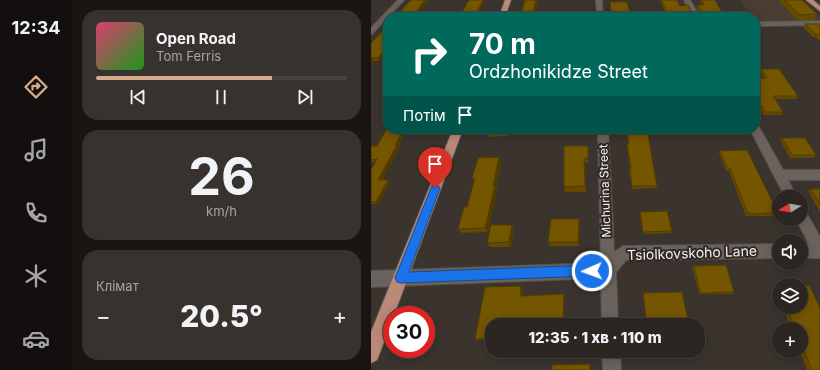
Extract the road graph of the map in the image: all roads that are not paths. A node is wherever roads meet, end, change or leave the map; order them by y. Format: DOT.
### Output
graph roads {
  1 [pos="401,0"];
  2 [pos="508,0"];
  3 [pos="599,0"];
  4 [pos="687,0"];
  5 [pos="809,0"];
  6 [pos="820,9"];
  7 [pos="390,12"];
  8 [pos="504,12"];
  9 [pos="600,12"];
  10 [pos="694,12"];
  11 [pos="383,19"];
  12 [pos="820,23"];
  13 [pos="760,24"];
  14 [pos="371,32"];
  15 [pos="456,134"];
  16 [pos="603,134"];
  17 [pos="758,134"];
  18 [pos="779,175"];
  19 [pos="820,175"];
  20 [pos="787,190"];
  21 [pos="807,226"];
  22 [pos="808,250"];
  23 [pos="820,250"];
  24 [pos="772,251"];
  25 [pos="608,270"];
  26 [pos="371,278"];
  27 [pos="401,278"];
  28 [pos="610,318"];
  29 [pos="371,354"];
  30 [pos="611,358"];
  31 [pos="612,370"];
  1 -- 7 [label="street"];
  2 -- 8 [label="main road"];
  3 -- 9 [label="street"];
  4 -- 10 [label="street"];
  5 -- 6 [label="main road"];
  11 -- 14 [label="street"];
  12 -- 13 [label="street"];
  15 -- 27 [label="main road"];
  16 -- 25 [label="street, Michurina Street"];
  17 -- 18 [label="street"];
  18 -- 19 [label="street"];
  18 -- 20 [label="street"];
  21 -- 23 [label="street"];
  22 -- 23 [label="street"];
  24 -- 25 [label="street, Tsiolkovskoho Lane"];
  25 -- 27 [label="street"];
  25 -- 28 [label="street, Michurina Street"];
  26 -- 27 [label="street"];
  27 -- 29 [label="main road"];
  30 -- 31 [label="street"];
}
